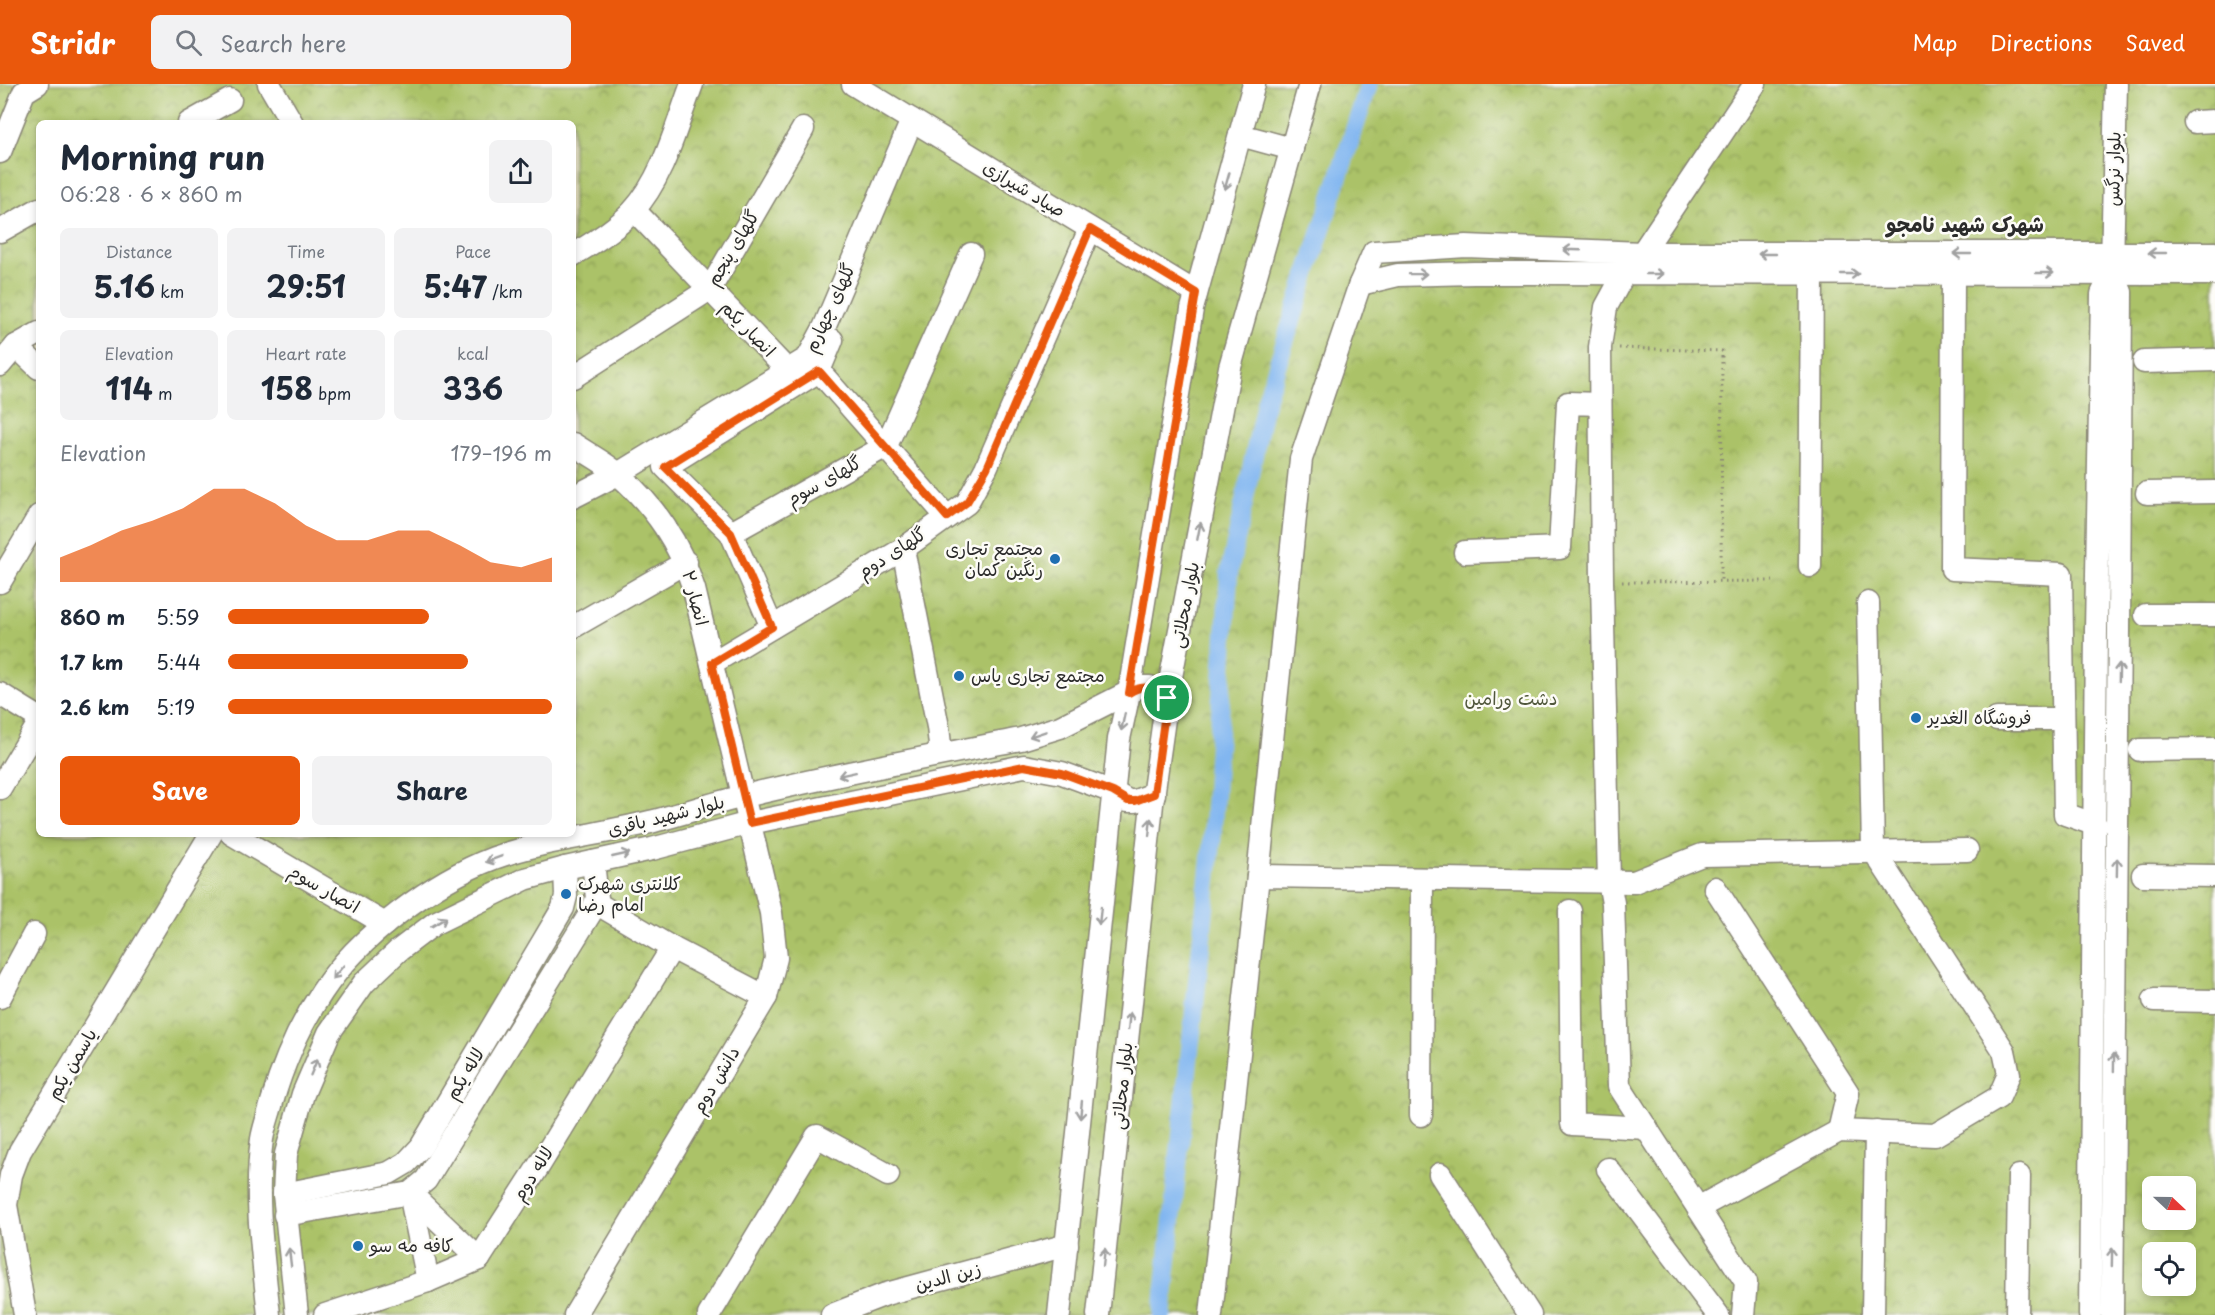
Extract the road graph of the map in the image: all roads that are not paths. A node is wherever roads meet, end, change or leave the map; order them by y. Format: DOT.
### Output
graph roads {
  1 [pos="37,84"];
  2 [pos="269,84"];
  3 [pos="692,84"];
  4 [pos="853,84"];
  5 [pos="1254,84"];
  6 [pos="1310,84"];
  7 [pos="1755,84"];
  8 [pos="2116,84"];
  9 [pos="230,100"];
  10 [pos="194,120"];
  11 [pos="290,120"];
  12 [pos="912,120"];
  13 [pos="803,129"];
  14 [pos="1240,135"];
  15 [pos="1292,149"];
  16 [pos="0,152"];
  17 [pos="896,195"];
  18 [pos="634,210"];
  19 [pos="36,211"];
  20 [pos="1090,229"];
  21 [pos="0,231"];
  22 [pos="576,253"];
  23 [pos="1642,253"];
  24 [pos="2215,253"];
  25 [pos="971,254"];
  26 [pos="2112,263"];
  27 [pos="1953,273"];
  28 [pos="1624,274"];
  29 [pos="1812,274"];
  30 [pos="2215,274"];
  31 [pos="1360,284"];
  32 [pos="710,289"];
  33 [pos="1196,293"];
  34 [pos="36,335"];
  35 [pos="16,346"];
  36 [pos="2215,360"];
  37 [pos="2144,362"];
  38 [pos="0,365"];
  39 [pos="36,365"];
  40 [pos="788,371"];
  41 [pos="819,371"];
  42 [pos="576,375"];
  43 [pos="1600,404"];
  44 [pos="576,446"];
  45 [pos="886,447"];
  46 [pos="618,474"];
  47 [pos="2215,492"];
  48 [pos="2147,493"];
  49 [pos="576,495"];
  50 [pos="947,517"];
  51 [pos="36,521"];
  52 [pos="731,533"];
  53 [pos="903,549"];
  54 [pos="1465,552"];
  55 [pos="686,562"];
  56 [pos="1810,566"];
  57 [pos="0,582"];
  58 [pos="1868,603"];
  59 [pos="2146,615"];
  60 [pos="2215,615"];
  61 [pos="576,625"];
  62 [pos="772,627"];
  63 [pos="2062,629"];
  64 [pos="2096,630"];
  65 [pos="2119,630"];
  66 [pos="712,663"];
  67 [pos="1129,693"];
  68 [pos="0,694"];
  69 [pos="1167,698"];
  70 [pos="36,718"];
  71 [pos="1997,719"];
  72 [pos="2064,719"];
  73 [pos="36,725"];
  74 [pos="2215,749"];
  75 [pos="2140,750"];
  76 [pos="941,754"];
  77 [pos="0,788"];
  78 [pos="1113,792"];
  79 [pos="1154,794"];
  80 [pos="744,796"];
  81 [pos="750,823"];
  82 [pos="2096,825"];
  83 [pos="209,837"];
  84 [pos="237,837"];
  85 [pos="1873,850"];
  86 [pos="1967,850"];
  87 [pos="593,862"];
  88 [pos="565,868"];
  89 [pos="2143,875"];
  90 [pos="1258,876"];
  91 [pos="2215,876"];
  92 [pos="1422,879"];
  93 [pos="1609,882"];
  94 [pos="1715,888"];
  95 [pos="596,903"];
  96 [pos="1570,910"];
  97 [pos="385,924"];
  98 [pos="34,934"];
  99 [pos="672,948"];
  100 [pos="0,997"];
  101 [pos="766,997"];
  102 [pos="2154,1000"];
  103 [pos="2215,1001"];
  104 [pos="1421,1115"];
  105 [pos="1647,1128"];
  106 [pos="1839,1131"];
  107 [pos="1876,1132"];
  108 [pos="1608,1169"];
  109 [pos="1440,1174"];
  110 [pos="888,1175"];
  111 [pos="2019,1176"];
  112 [pos="410,1193"];
  113 [pos="285,1205"];
  114 [pos="1698,1208"];
  115 [pos="1067,1245"];
  116 [pos="479,1259"];
  117 [pos="428,1281"];
  118 [pos="25,1315"];
  119 [pos="269,1315"];
  120 [pos="297,1315"];
  121 [pos="325,1315"];
  122 [pos="575,1315"];
  123 [pos="709,1315"];
  124 [pos="832,1315"];
  125 [pos="1059,1315"];
  126 [pos="1098,1315"];
  127 [pos="1211,1315"];
  128 [pos="1530,1315"];
  129 [pos="1718,1315"];
  130 [pos="1743,1315"];
  131 [pos="1873,1315"];
  132 [pos="2017,1315"];
  133 [pos="2090,1315"];
  134 [pos="2112,1315"];
  1 -- 16 [label="street"];
  2 -- 11 [label="street"];
  3 -- 18 [label="street"];
  4 -- 12 [label="street, صیاد شیرازی"];
  5 -- 14 [label="street"];
  6 -- 15 [label="street, بلوار محلاتی"];
  7 -- 23 [label="street"];
  8 -- 26 [label="street, بلوار نرگس"];
  9 -- 10 [label="street"];
  12 -- 20 [label="street, صیاد شیرازی"];
  12 -- 40 [label="street, گلهای چهارم"];
  13 -- 32 [label="street, گلهای پنجم"];
  14 -- 15 [label="street"];
  14 -- 33 [label="street, one-way"];
  69 -- 15 [label="street, بلوار محلاتی, one-way"];
  17 -- 41 [label="street"];
  18 -- 22 [label="street"];
  18 -- 32 [label="street, انصار یکم"];
  19 -- 21 [label="street"];
  20 -- 33 [label="street, صیاد شیرازی"];
  20 -- 50 [label="street, گلهای دوم"];
  26 -- 23 [label="street, one-way"];
  23 -- 31 [label="street, one-way"];
  24 -- 26 [label="street, one-way"];
  25 -- 45 [label="street"];
  27 -- 26 [label="street, one-way"];
  26 -- 30 [label="street"];
  26 -- 64 [label="street"];
  26 -- 65 [label="street"];
  29 -- 27 [label="street, one-way"];
  27 -- 63 [label="street"];
  28 -- 29 [label="street, one-way"];
  31 -- 28 [label="street, one-way"];
  28 -- 43 [label="street"];
  29 -- 56 [label="street"];
  31 -- 90 [label="street"];
  32 -- 40 [label="street, انصار یکم"];
  32 -- 42 [label="street, گلهای پنجم"];
  33 -- 67 [label="street"];
  34 -- 35 [label="street"];
  35 -- 38 [label="street"];
  35 -- 39 [label="street"];
  36 -- 37 [label="street"];
  40 -- 46 [label="street, گلهای چهارم"];
  41 -- 45 [label="street"];
  41 -- 52 [label="street"];
  43 -- 54 [label="street"];
  43 -- 93 [label="street"];
  44 -- 46 [label="street, انصار ۲"];
  45 -- 50 [label="street"];
  45 -- 52 [label="street, گلهای سوم"];
  46 -- 49 [label="street, گلهای چهارم"];
  46 -- 55 [label="street, انصار ۲"];
  47 -- 48 [label="street"];
  50 -- 53 [label="street, گلهای دوم"];
  51 -- 57 [label="street"];
  52 -- 62 [label="street"];
  53 -- 62 [label="street, گلهای دوم"];
  53 -- 76 [label="street"];
  55 -- 61 [label="street"];
  55 -- 66 [label="street, انصار ۲"];
  58 -- 85 [label="street"];
  59 -- 60 [label="street"];
  62 -- 66 [label="street, گلهای دوم"];
  63 -- 64 [label="street"];
  63 -- 72 [label="street"];
  64 -- 65 [label="street"];
  64 -- 82 [label="street"];
  134 -- 65 [label="street, one-way"];
  66 -- 80 [label="street, انصار ۲"];
  67 -- 69 [label="street"];
  67 -- 76 [label="street, بلوار شهید باقری, one-way"];
  67 -- 78 [label="street, one-way"];
  68 -- 70 [label="street"];
  69 -- 79 [label="street, بلوار محلاتی"];
  71 -- 72 [label="street"];
  72 -- 82 [label="street"];
  73 -- 77 [label="street"];
  74 -- 75 [label="street"];
  76 -- 80 [label="street, بلوار شهید باقری, one-way"];
  78 -- 79 [label="street, بلوار شهید باقری"];
  78 -- 81 [label="street, بلوار شهید باقری"];
  78 -- 115 [label="street, one-way"];
  126 -- 79 [label="street, بلوار محلاتی, one-way"];
  80 -- 81 [label="street, انصار ۲"];
  80 -- 97 [label="street, بلوار شهید باقری, one-way"];
  87 -- 81 [label="street, بلوار شهید باقری, one-way"];
  81 -- 101 [label="street, دانش دوم"];
  82 -- 133 [label="street"];
  83 -- 118 [label="street, یاسمن یکم"];
  84 -- 97 [label="street, انصار سوم"];
  85 -- 86 [label="street"];
  85 -- 93 [label="street"];
  85 -- 107 [label="street"];
  87 -- 88 [label="street, بلوار شهید باقری"];
  87 -- 95 [label="street"];
  88 -- 113 [label="street, لاله یکم"];
  113 -- 88 [label="street, بلوار شهید باقری, one-way"];
  89 -- 91 [label="street"];
  90 -- 92 [label="street"];
  90 -- 127 [label="street"];
  92 -- 93 [label="street"];
  92 -- 104 [label="street"];
  93 -- 105 [label="street"];
  94 -- 106 [label="street"];
  95 -- 99 [label="street"];
  95 -- 112 [label="street"];
  96 -- 105 [label="street"];
  97 -- 119 [label="street, بلوار شهید باقری, one-way"];
  98 -- 100 [label="street"];
  99 -- 101 [label="street"];
  99 -- 116 [label="street, لاله دوم"];
  101 -- 122 [label="street, دانش دوم"];
  102 -- 103 [label="street"];
  105 -- 114 [label="street"];
  106 -- 107 [label="street"];
  106 -- 114 [label="street"];
  107 -- 131 [label="street"];
  108 -- 129 [label="street"];
  109 -- 128 [label="street"];
  110 -- 123 [label="street"];
  111 -- 132 [label="street"];
  112 -- 113 [label="street"];
  112 -- 116 [label="street"];
  112 -- 117 [label="street"];
  120 -- 113 [label="street, بلوار شهید باقری, one-way"];
  114 -- 130 [label="street"];
  115 -- 124 [label="street, زین الدین"];
  115 -- 125 [label="street"];
  116 -- 117 [label="street"];
  117 -- 121 [label="street"];
}
